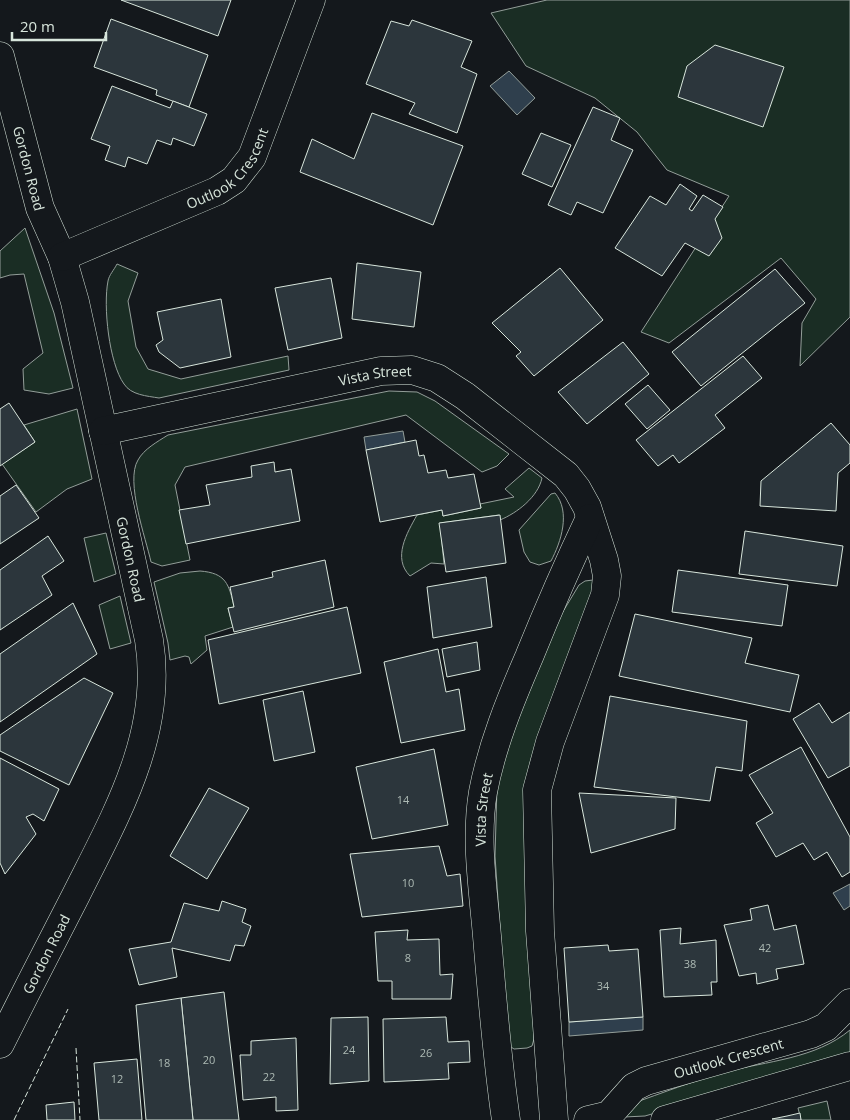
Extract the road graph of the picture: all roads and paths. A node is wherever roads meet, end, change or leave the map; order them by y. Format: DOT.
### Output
graph roads {
  1 [pos="311,0"];
  2 [pos="0,56"];
  3 [pos="62,257"];
  4 [pos="103,431"];
  5 [pos="590,518"];
  6 [pos="850,1003"];
  7 [pos="0,1044"];
  8 [pos="850,1066"];
  9 [pos="604,1118"];
  10 [pos="506,1120"];
  11 [pos="554,1120"];
  12 [pos="665,1120"];
  1 -- 3 [label="street, Outlook Crescent"];
  2 -- 3 [label="street, Gordon Road"];
  3 -- 4 [label="street, Gordon Road"];
  4 -- 5 [label="street, Vista Street"];
  4 -- 7 [label="street, Gordon Road"];
  5 -- 10 [label="street, Vista Street"];
  5 -- 11 [label="street, Vista Street"];
  6 -- 9 [label="street, Outlook Crescent"];
  8 -- 12 [label="street"];
}
